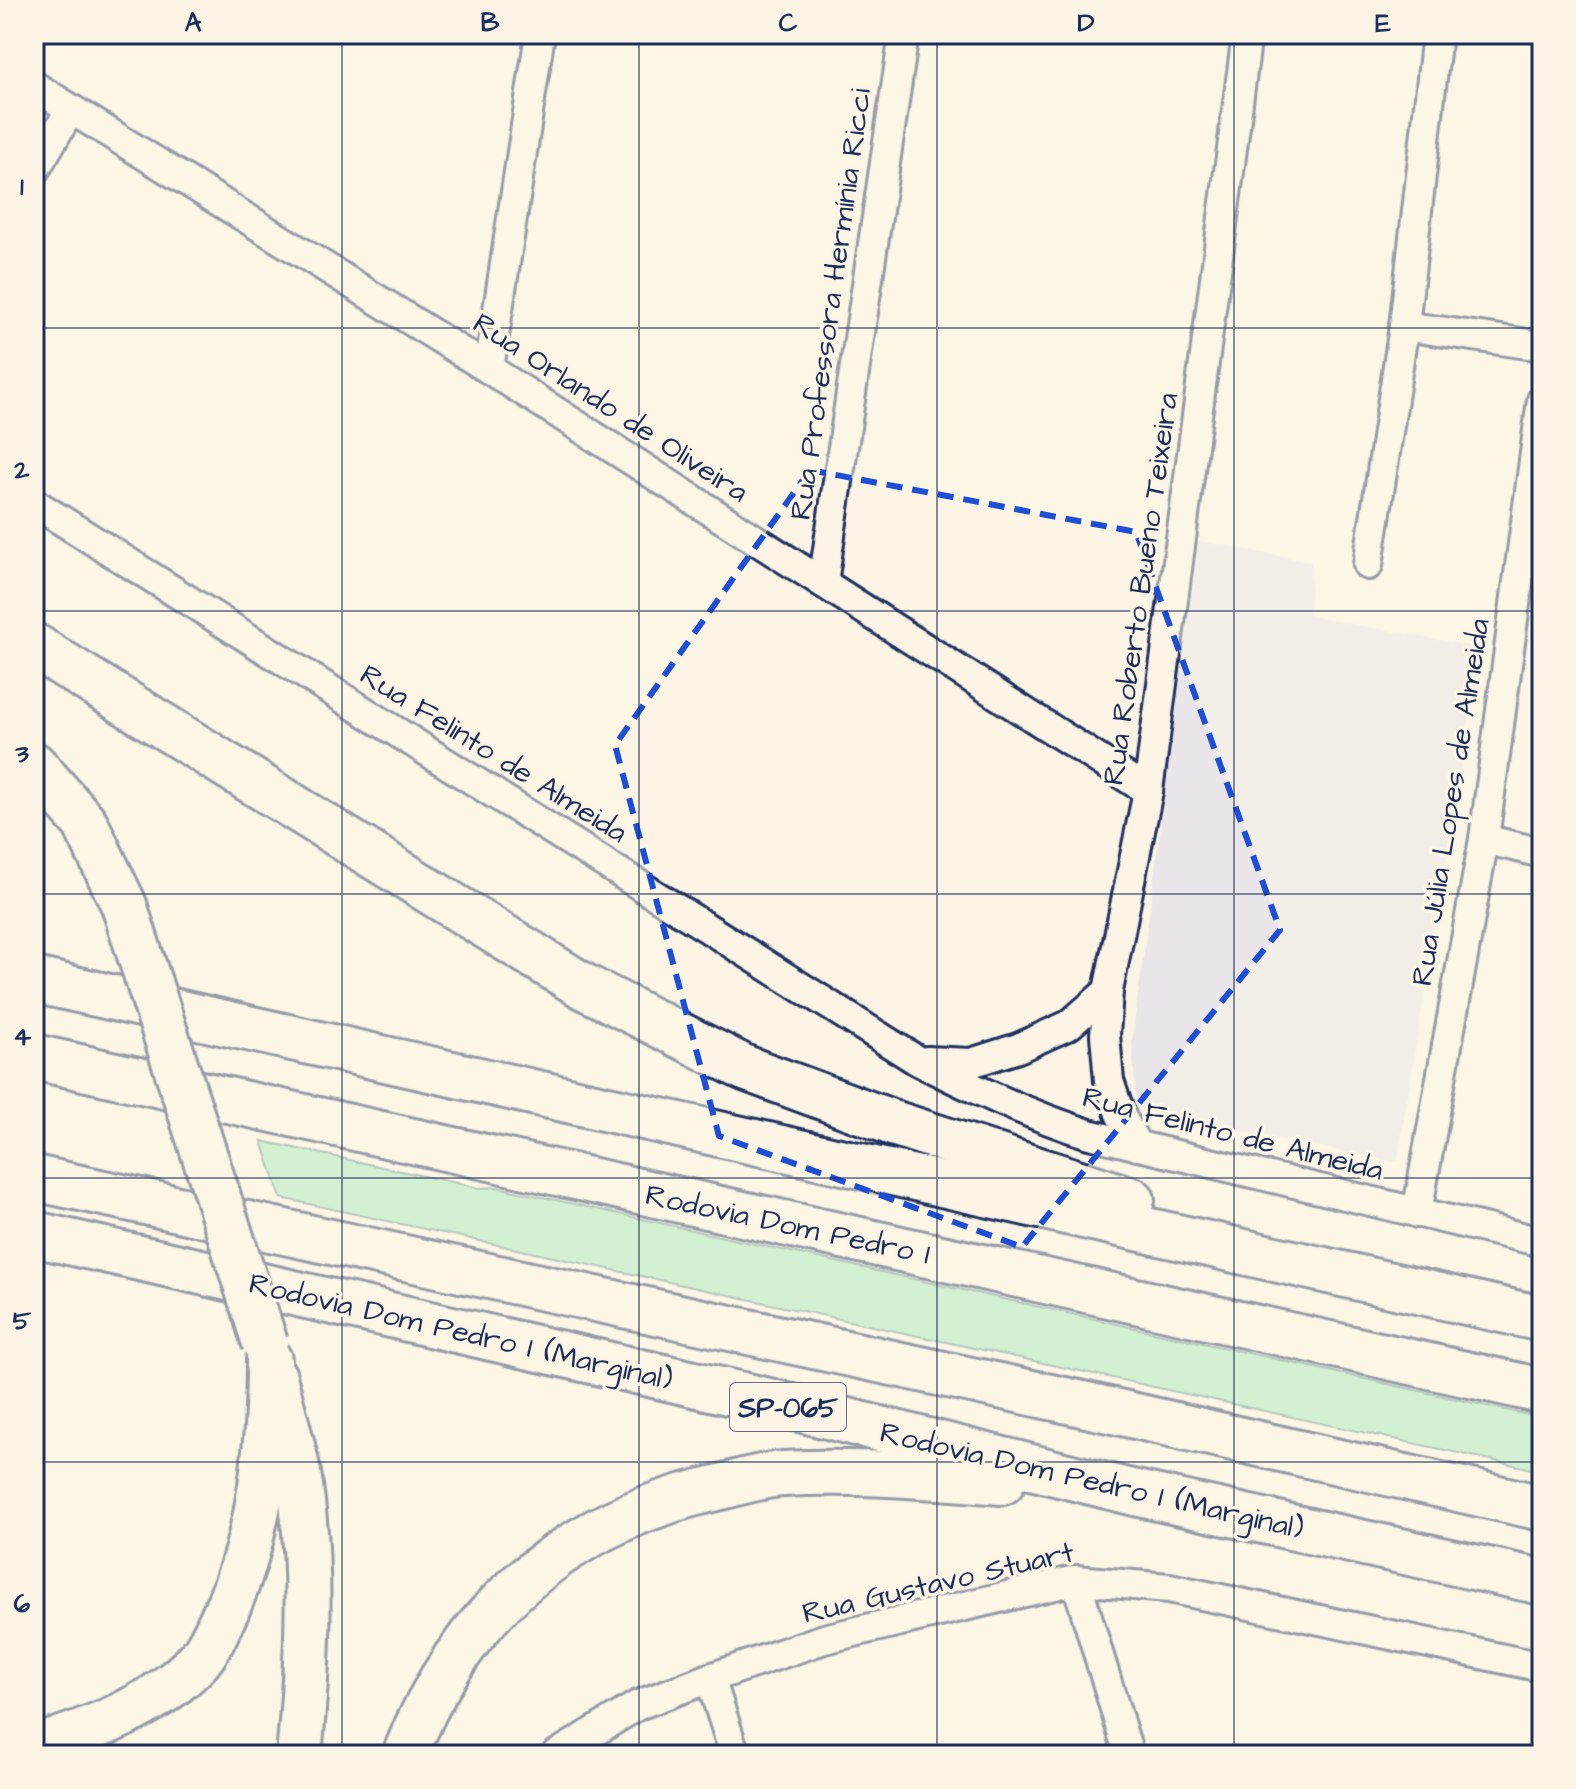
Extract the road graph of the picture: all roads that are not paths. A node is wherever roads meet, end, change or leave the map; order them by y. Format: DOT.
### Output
graph roads {
  1 [pos="540,34"];
  2 [pos="904,34"];
  3 [pos="1247,34"];
  4 [pos="1437,34"];
  5 [pos="34,86"];
  6 [pos="71,109"];
  7 [pos="34,171"];
  8 [pos="1404,326"];
  9 [pos="1542,346"];
  10 [pos="489,369"];
  11 [pos="1542,400"];
  12 [pos="1536,494"];
  13 [pos="34,503"];
  14 [pos="1368,565"];
  15 [pos="823,583"];
  16 [pos="34,646"];
  17 [pos="34,765"];
  18 [pos="1148,791"];
  19 [pos="1484,839"];
  20 [pos="1542,853"];
  21 [pos="34,980"];
  22 [pos="1108,991"];
  23 [pos="34,1057"];
  24 [pos="918,1061"];
  25 [pos="1137,1146"];
  26 [pos="34,1178"];
  27 [pos="1417,1213"];
  28 [pos="34,1234"];
  29 [pos="1542,1242"];
  30 [pos="1315,1268"];
  31 [pos="1542,1319"];
  32 [pos="267,1351"];
  33 [pos="1542,1391"];
  34 [pos="1131,1492"];
  35 [pos="1542,1508"];
  36 [pos="1076,1580"];
  37 [pos="1542,1582"];
  38 [pos="1542,1667"];
  39 [pos="710,1678"];
  40 [pos="34,1749"];
  41 [pos="299,1755"];
  42 [pos="405,1755"];
  43 [pos="556,1755"];
  44 [pos="735,1755"];
  45 [pos="1129,1755"];
  1 -- 10 [label="street"];
  2 -- 15 [label="street, Rua Professora Hermínia Ricci"];
  3 -- 18 [label="street, Rua Roberto Bueno Teixeira"];
  4 -- 8 [label="street"];
  5 -- 6 [label="street, Rua Orlando de Oliveira"];
  6 -- 7 [label="street"];
  6 -- 10 [label="street, Rua Orlando de Oliveira"];
  8 -- 9 [label="street"];
  8 -- 14 [label="street"];
  10 -- 15 [label="street, Rua Orlando de Oliveira"];
  11 -- 12 [label="street, Rua Júlia Lopes de Almeida"];
  12 -- 19 [label="street, Rua Júlia Lopes de Almeida"];
  13 -- 24 [label="street, Rua Felinto de Almeida"];
  15 -- 18 [label="street, Rua Orlando de Oliveira"];
  16 -- 30 [label="main road"];
  17 -- 32 [label="main road, bridge"];
  18 -- 22 [label="street, Rua Roberto Bueno Teixeira"];
  19 -- 20 [label="street"];
  19 -- 27 [label="street, Rua Júlia Lopes de Almeida"];
  21 -- 30 [label="main road"];
  22 -- 24 [label="street"];
  22 -- 25 [label="street, Rua Roberto Bueno Teixeira"];
  23 -- 33 [label="main road, Rodovia Dom Pedro I"];
  24 -- 25 [label="street, Rua Felinto de Almeida"];
  25 -- 27 [label="street, Rua Felinto de Almeida"];
  26 -- 35 [label="main road, SP-065"];
  27 -- 29 [label="street, Rua Felinto de Almeida"];
  28 -- 34 [label="main road, Rodovia Dom Pedro I (Marginal) / SP-065"];
  30 -- 31 [label="main road"];
  32 -- 40 [label="main road"];
  32 -- 41 [label="main road"];
  34 -- 37 [label="main road, Rodovia Dom Pedro I (Marginal) / SP-065"];
  34 -- 42 [label="main road"];
  36 -- 38 [label="street, Rua Gustavo Stuart"];
  36 -- 39 [label="street, Rua Gustavo Stuart"];
  36 -- 45 [label="street"];
  39 -- 43 [label="street, Rua Gustavo Stuart"];
  39 -- 44 [label="street"];
}
